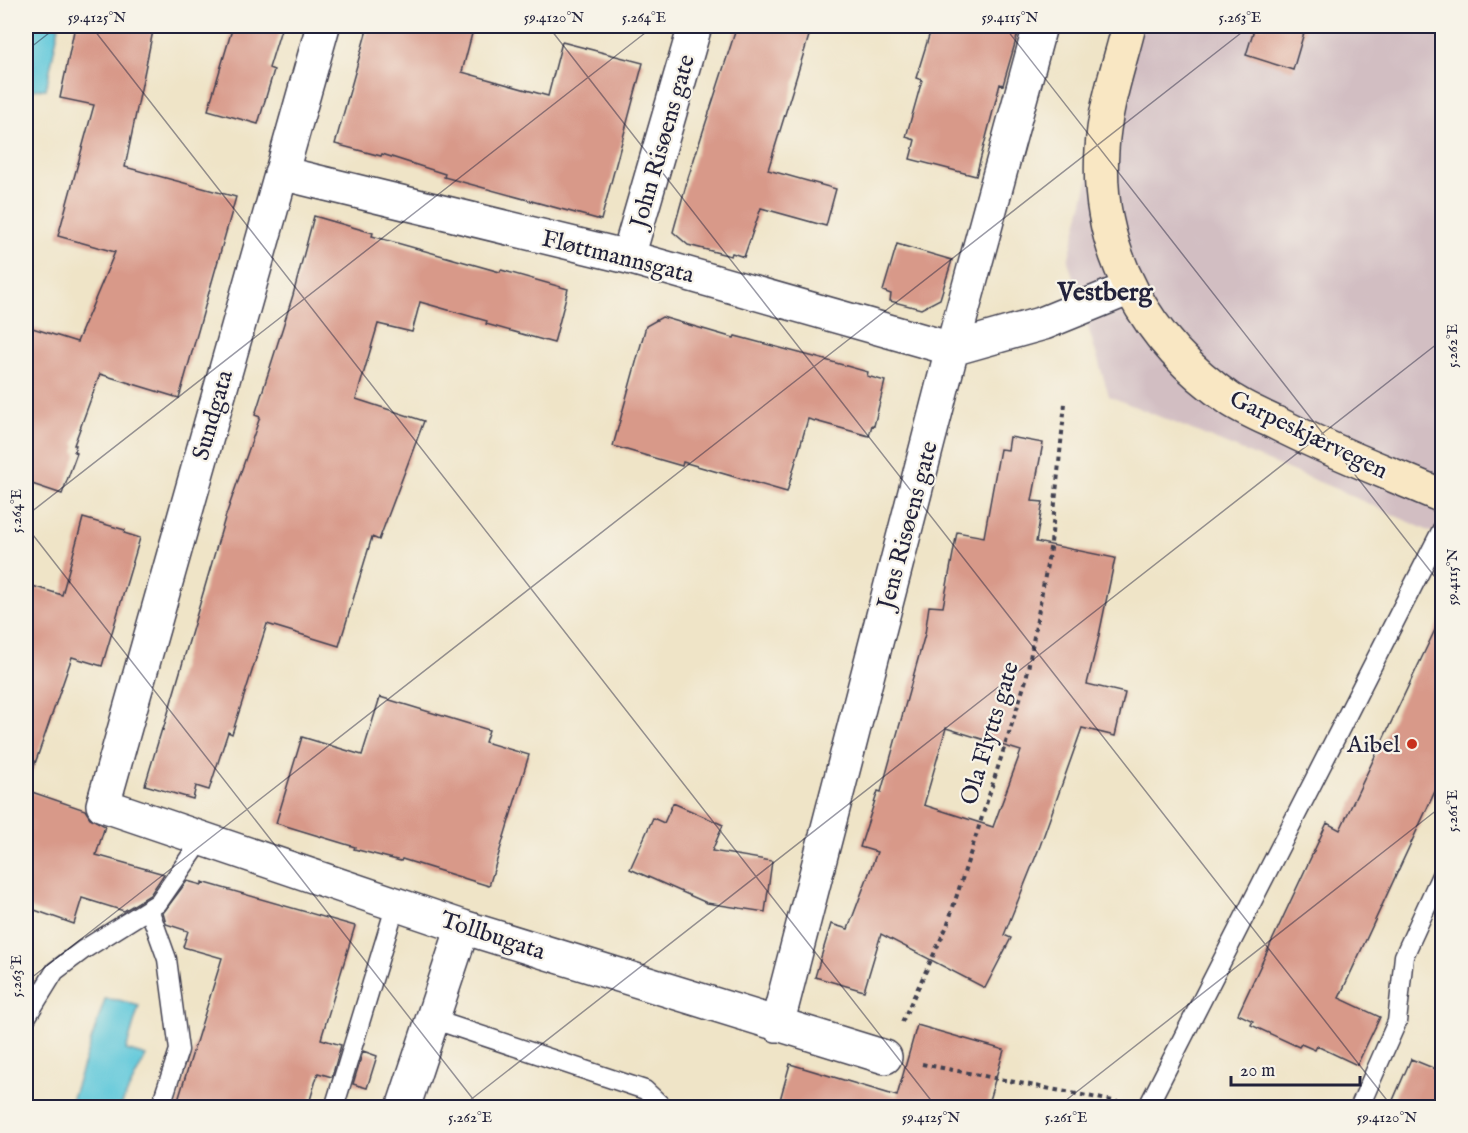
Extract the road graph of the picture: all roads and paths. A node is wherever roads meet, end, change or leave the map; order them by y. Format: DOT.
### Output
graph roads {
  1 [pos="323,26"];
  2 [pos="695,26"];
  3 [pos="1040,26"];
  4 [pos="1129,26"];
  5 [pos="281,174"];
  6 [pos="628,257"];
  7 [pos="1130,288"];
  8 [pos="952,349"];
  9 [pos="1065,403"];
  10 [pos="1443,495"];
  11 [pos="1443,529"];
  12 [pos="102,805"];
  13 [pos="203,838"];
  14 [pos="1443,873"];
  15 [pos="396,904"];
  16 [pos="150,909"];
  17 [pos="463,927"];
  18 [pos="26,1018"];
  19 [pos="432,1020"];
  20 [pos="777,1025"];
  21 [pos="885,1057"];
  22 [pos="1121,1103"];
  23 [pos="160,1107"];
  24 [pos="334,1107"];
  25 [pos="404,1107"];
  26 [pos="664,1107"];
  27 [pos="1147,1107"];
  28 [pos="1359,1107"];
  1 -- 5 [label="street, Sundgata"];
  2 -- 6 [label="street, John Risøens gate"];
  3 -- 8 [label="street, Jens Risøens gate"];
  4 -- 7 [label="main road, Garpeskjærvegen"];
  5 -- 6 [label="street, Fløttmannsgata"];
  5 -- 12 [label="street, Sundgata"];
  6 -- 8 [label="street, Fløttmannsgata"];
  7 -- 8 [label="street"];
  7 -- 10 [label="main road, Garpeskjærvegen"];
  8 -- 20 [label="street, Jens Risøens gate"];
  9 -- 21 [label="path, Ola Flytts gate"];
  11 -- 27 [label="lane"];
  12 -- 13 [label="street, Tollbugata"];
  13 -- 15 [label="street, Tollbugata"];
  13 -- 16 [label="lane"];
  14 -- 28 [label="lane"];
  15 -- 17 [label="street, Tollbugata"];
  15 -- 24 [label="lane"];
  16 -- 18 [label="lane"];
  16 -- 23 [label="lane"];
  17 -- 19 [label="street"];
  17 -- 20 [label="street, Tollbugata"];
  19 -- 25 [label="street"];
  19 -- 26 [label="lane"];
  20 -- 21 [label="street, Tollbugata"];
  21 -- 22 [label="path"];
}
